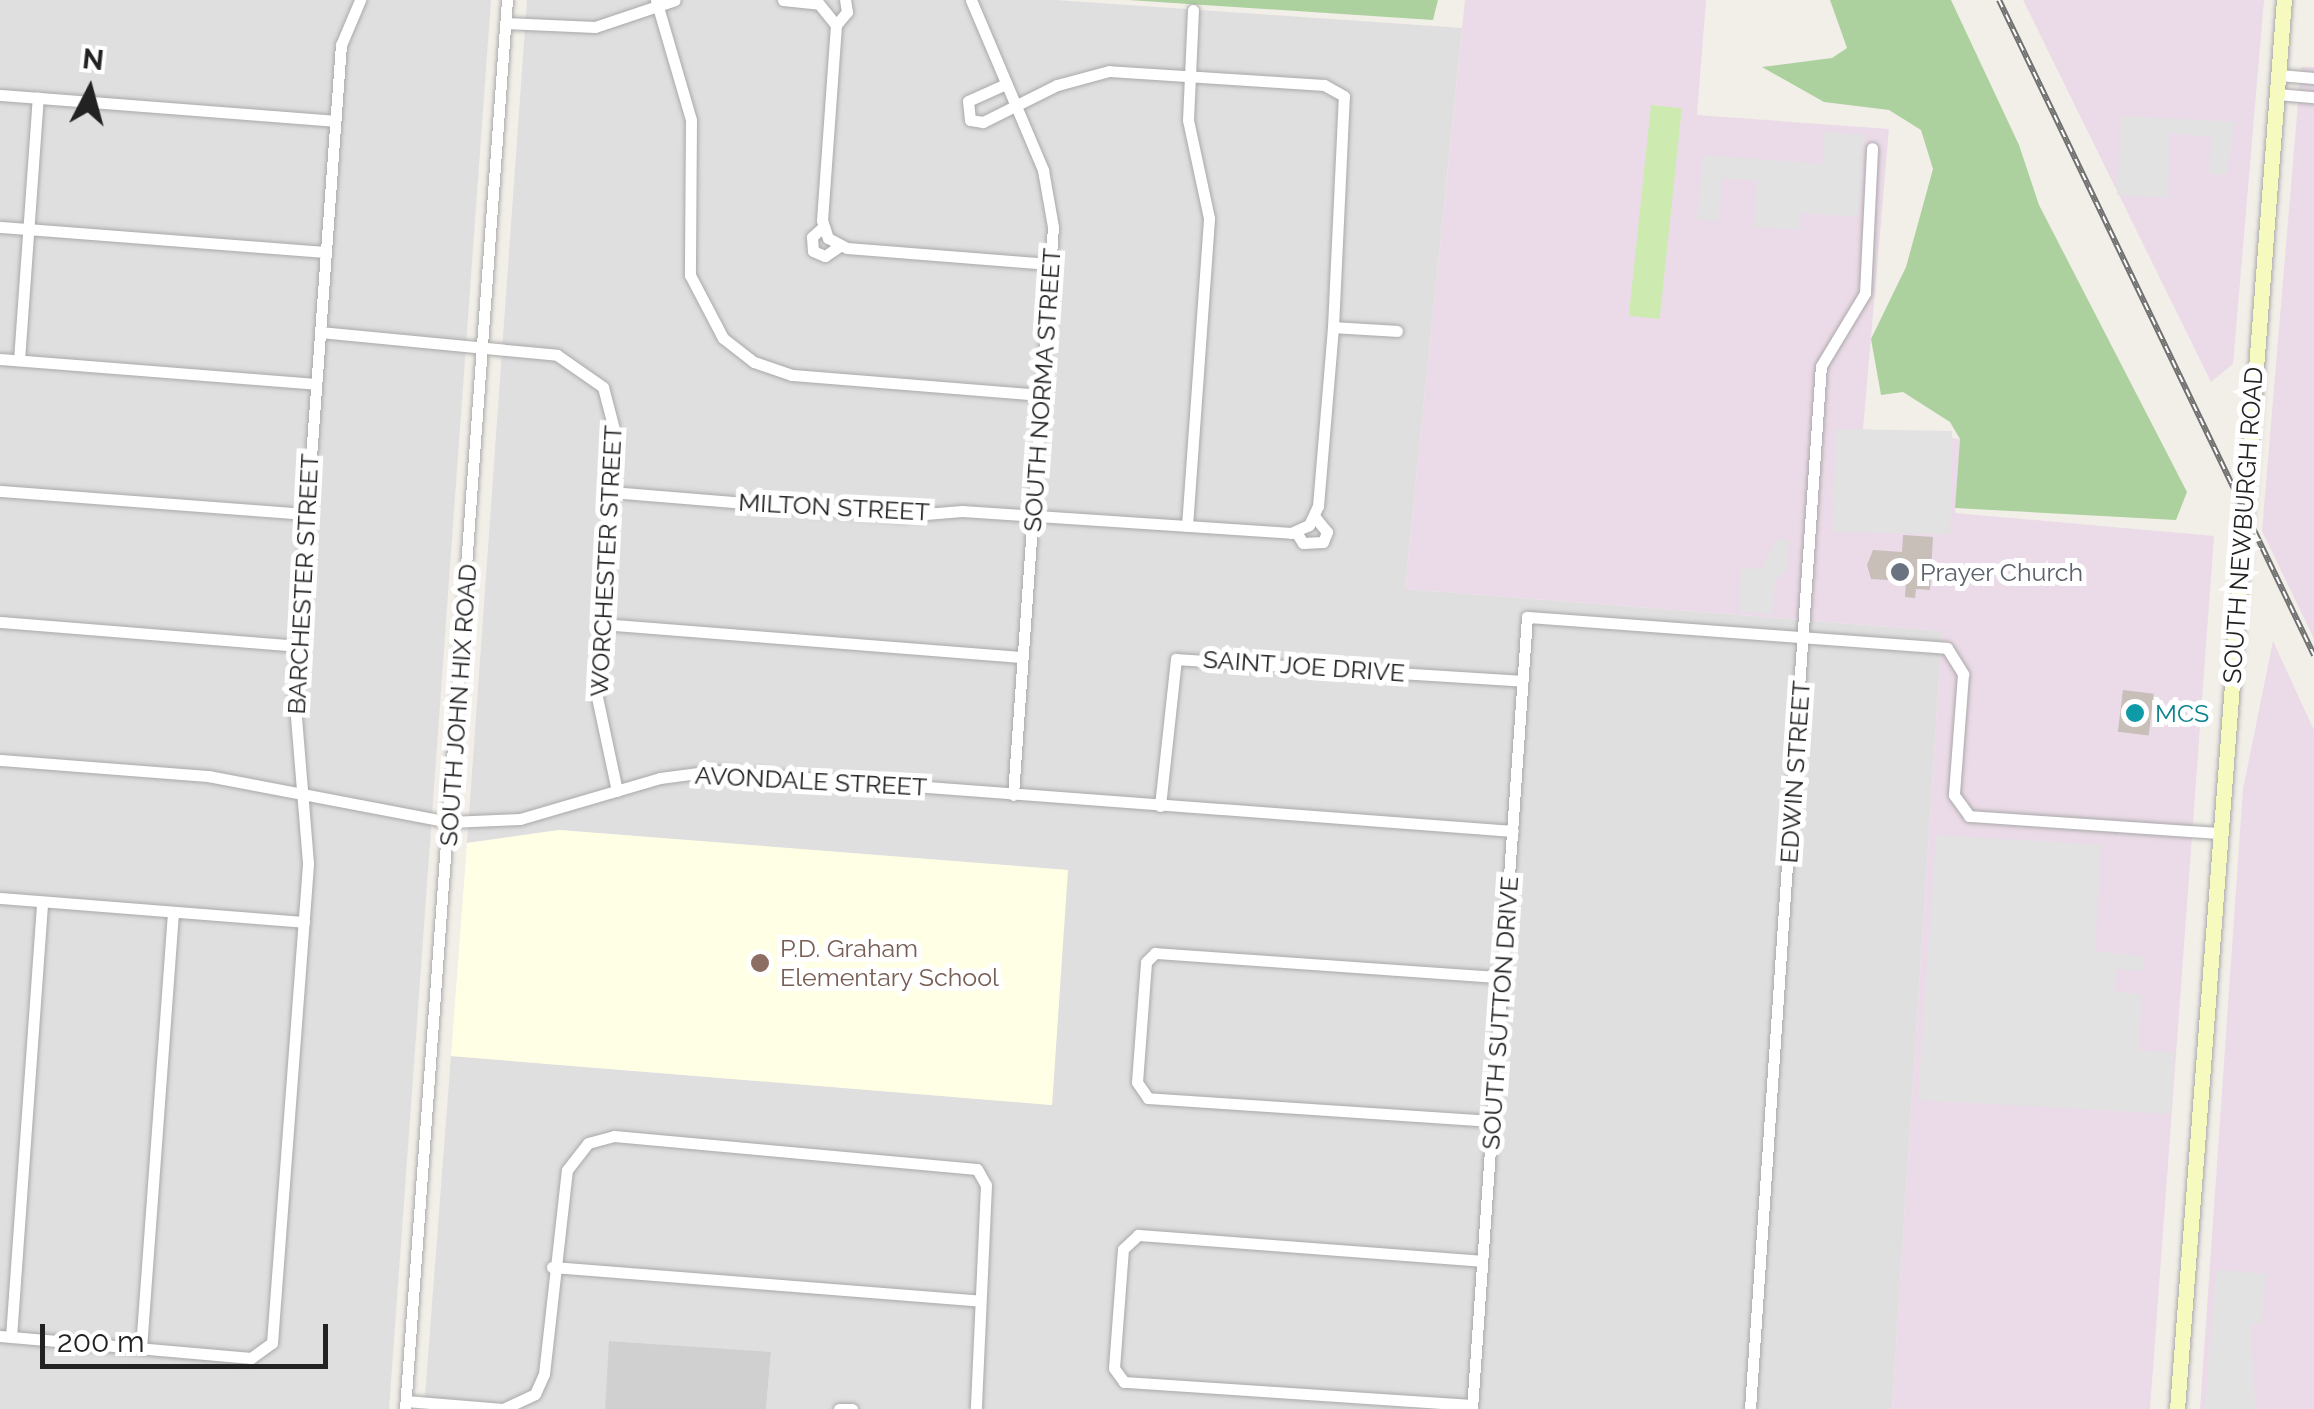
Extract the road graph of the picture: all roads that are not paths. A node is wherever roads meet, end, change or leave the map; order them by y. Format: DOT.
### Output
graph roads {
  1 [pos="359,0"];
  2 [pos="507,0"];
  3 [pos="675,0"];
  4 [pos="783,0"];
  5 [pos="845,0"];
  6 [pos="971,0"];
  7 [pos="2284,0"];
  8 [pos="820,2"];
  9 [pos="657,3"];
  10 [pos="1192,10"];
  11 [pos="506,22"];
  12 [pos="836,25"];
  13 [pos="1188,75"];
  14 [pos="2278,76"];
  15 [pos="2314,78"];
  16 [pos="1006,84"];
  17 [pos="2277,94"];
  18 [pos="0,95"];
  19 [pos="2314,96"];
  20 [pos="38,98"];
  21 [pos="1016,106"];
  22 [pos="335,121"];
  23 [pos="1872,148"];
  24 [pos="0,227"];
  25 [pos="822,228"];
  26 [pos="28,229"];
  27 [pos="840,246"];
  28 [pos="326,252"];
  29 [pos="1052,264"];
  30 [pos="1333,327"];
  31 [pos="320,332"];
  32 [pos="1397,332"];
  33 [pos="484,347"];
  34 [pos="0,359"];
  35 [pos="19,360"];
  36 [pos="316,384"];
  37 [pos="1042,395"];
  38 [pos="0,490"];
  39 [pos="611,492"];
  40 [pos="307,514"];
  41 [pos="1033,515"];
  42 [pos="1312,521"];
  43 [pos="1186,526"];
  44 [pos="1296,532"];
  45 [pos="0,622"];
  46 [pos="601,624"];
  47 [pos="1804,636"];
  48 [pos="297,646"];
  49 [pos="1022,657"];
  50 [pos="1522,681"];
  51 [pos="0,760"];
  52 [pos="618,790"];
  53 [pos="1013,794"];
  54 [pos="302,795"];
  55 [pos="1160,806"];
  56 [pos="449,822"];
  57 [pos="1513,831"];
  58 [pos="2220,834"];
  59 [pos="0,898"];
  60 [pos="42,902"];
  61 [pos="173,912"];
  62 [pos="304,922"];
  63 [pos="1502,977"];
  64 [pos="1492,1121"];
  65 [pos="1482,1261"];
  66 [pos="552,1267"];
  67 [pos="976,1300"];
  68 [pos="6,1336"];
  69 [pos="141,1348"];
  70 [pos="406,1405"];
  71 [pos="1472,1407"];
  72 [pos="839,1409"];
  73 [pos="852,1409"];
  74 [pos="976,1409"];
  75 [pos="1750,1409"];
  76 [pos="2177,1409"];
  1 -- 22 [label="street, BARCHESTER STREET"];
  2 -- 11 [label="street, SOUTH JOHN HIX ROAD"];
  3 -- 9 [label="street"];
  4 -- 8 [label="street"];
  5 -- 12 [label="street"];
  6 -- 16 [label="street, SOUTH NORMA STREET"];
  7 -- 14 [label="main road, SOUTH NEWBURGH ROAD"];
  8 -- 12 [label="street"];
  9 -- 11 [label="street"];
  9 -- 37 [label="street"];
  10 -- 13 [label="street"];
  11 -- 33 [label="street, SOUTH JOHN HIX ROAD"];
  12 -- 25 [label="street"];
  13 -- 21 [label="street"];
  13 -- 30 [label="street"];
  13 -- 43 [label="street"];
  14 -- 15 [label="street"];
  14 -- 17 [label="main road, SOUTH NEWBURGH ROAD"];
  16 -- 21 [label="street, SOUTH NORMA STREET"];
  16 -- 21 [label="street"];
  17 -- 19 [label="street"];
  17 -- 58 [label="main road, SOUTH NEWBURGH ROAD"];
  18 -- 20 [label="street"];
  20 -- 22 [label="street"];
  20 -- 26 [label="street"];
  21 -- 29 [label="street, SOUTH NORMA STREET"];
  22 -- 28 [label="street, BARCHESTER STREET"];
  23 -- 47 [label="street, EDWIN STREET"];
  24 -- 26 [label="street"];
  25 -- 27 [label="street"];
  25 -- 27 [label="street"];
  26 -- 28 [label="street"];
  26 -- 35 [label="street"];
  27 -- 29 [label="street"];
  28 -- 31 [label="street, BARCHESTER STREET"];
  29 -- 37 [label="street, SOUTH NORMA STREET"];
  30 -- 32 [label="street"];
  30 -- 42 [label="street"];
  31 -- 33 [label="street, WORCHESTER STREET"];
  31 -- 36 [label="street, BARCHESTER STREET"];
  33 -- 39 [label="street, WORCHESTER STREET"];
  33 -- 56 [label="street, SOUTH JOHN HIX ROAD"];
  34 -- 35 [label="street"];
  35 -- 36 [label="street"];
  36 -- 40 [label="street, BARCHESTER STREET"];
  37 -- 41 [label="street, SOUTH NORMA STREET"];
  38 -- 40 [label="street"];
  39 -- 41 [label="street, MILTON STREET"];
  39 -- 46 [label="street, WORCHESTER STREET"];
  40 -- 48 [label="street, BARCHESTER STREET"];
  41 -- 43 [label="street, MILTON STREET"];
  41 -- 49 [label="street, SOUTH NORMA STREET"];
  42 -- 44 [label="street, MILTON STREET"];
  42 -- 44 [label="street, MILTON STREET"];
  43 -- 44 [label="street, MILTON STREET"];
  45 -- 48 [label="street"];
  46 -- 49 [label="street"];
  46 -- 52 [label="street, WORCHESTER STREET"];
  47 -- 50 [label="street, SOUTH SUTTON DRIVE"];
  47 -- 58 [label="street"];
  47 -- 75 [label="street, EDWIN STREET"];
  48 -- 54 [label="street, BARCHESTER STREET"];
  49 -- 53 [label="street, SOUTH NORMA STREET"];
  50 -- 55 [label="street, SAINT JOE DRIVE"];
  50 -- 57 [label="street, SOUTH SUTTON DRIVE"];
  51 -- 54 [label="street, AVONDALE STREET"];
  52 -- 53 [label="street, AVONDALE STREET"];
  52 -- 56 [label="street, AVONDALE STREET"];
  53 -- 55 [label="street, AVONDALE STREET"];
  54 -- 56 [label="street, AVONDALE STREET"];
  54 -- 62 [label="street, BARCHESTER STREET"];
  55 -- 57 [label="street, AVONDALE STREET"];
  56 -- 70 [label="street, SOUTH JOHN HIX ROAD"];
  57 -- 63 [label="street, SOUTH SUTTON DRIVE"];
  58 -- 76 [label="main road, SOUTH NEWBURGH ROAD"];
  59 -- 60 [label="street"];
  60 -- 61 [label="street"];
  60 -- 68 [label="street"];
  61 -- 62 [label="street"];
  61 -- 69 [label="street"];
  62 -- 69 [label="street, BARCHESTER STREET"];
  63 -- 64 [label="street, SOUTH SUTTON DRIVE"];
  63 -- 64 [label="street"];
  64 -- 65 [label="street, SOUTH SUTTON DRIVE"];
  65 -- 71 [label="street, SOUTH SUTTON DRIVE"];
  65 -- 71 [label="street"];
  66 -- 67 [label="street"];
  66 -- 67 [label="street"];
  66 -- 70 [label="street"];
  67 -- 74 [label="street"];
  68 -- 69 [label="street"];
  72 -- 73 [label="street"];
}
